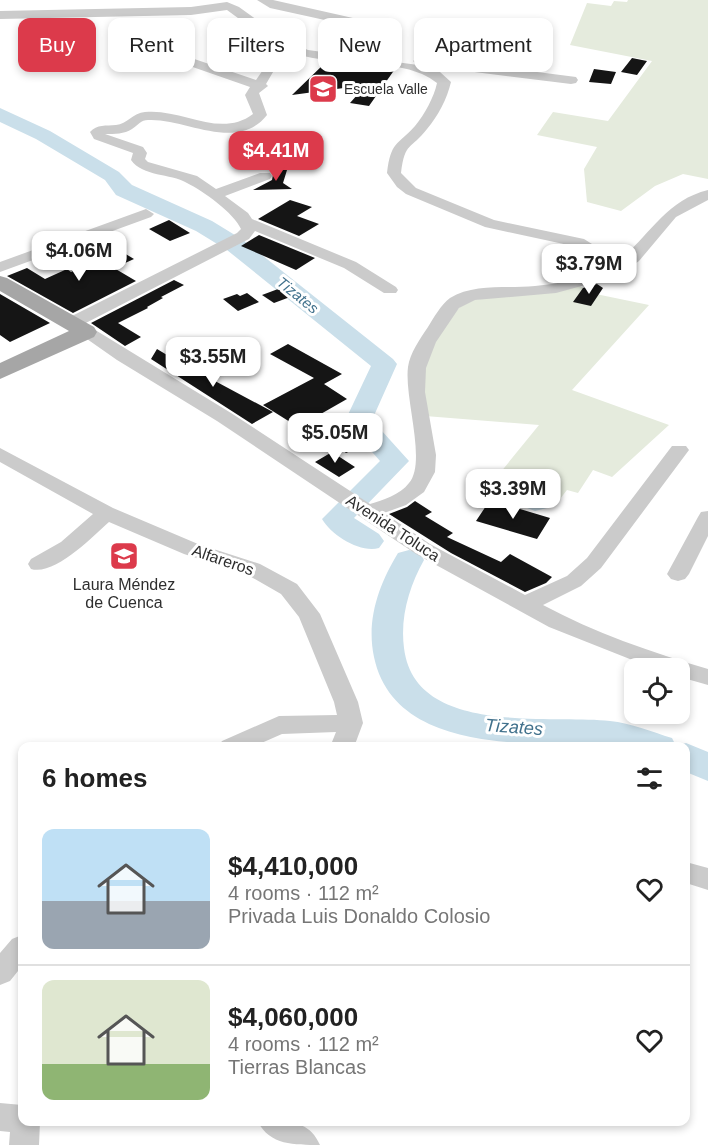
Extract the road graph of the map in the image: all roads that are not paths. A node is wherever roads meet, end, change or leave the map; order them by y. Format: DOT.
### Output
graph roads {
  1 [pos="263,0"];
  2 [pos="211,1"];
  3 [pos="193,11"];
  4 [pos="0,15"];
  5 [pos="245,18"];
  6 [pos="334,18"];
  7 [pos="306,53"];
  8 [pos="195,63"];
  9 [pos="408,65"];
  10 [pos="270,72"];
  11 [pos="571,81"];
  12 [pos="261,86"];
  13 [pos="265,176"];
  14 [pos="708,194"];
  15 [pos="214,195"];
  16 [pos="146,214"];
  17 [pos="248,223"];
  18 [pos="0,267"];
  19 [pos="612,273"];
  20 [pos="0,282"];
  21 [pos="390,290"];
  22 [pos="78,327"];
  23 [pos="0,362"];
  24 [pos="0,372"];
  25 [pos="679,450"];
  26 [pos="4,462"];
  27 [pos="358,505"];
  28 [pos="106,513"];
  29 [pos="708,517"];
  30 [pos="38,564"];
  31 [pos="678,574"];
  32 [pos="526,604"];
  33 [pos="650,658"];
  34 [pos="690,672"];
  35 [pos="708,676"];
  36 [pos="351,723"];
  37 [pos="241,742"];
  38 [pos="344,742"];
  39 [pos="690,874"];
  40 [pos="708,879"];
  41 [pos="18,953"];
  42 [pos="0,973"];
  43 [pos="0,1117"];
  44 [pos="18,1119"];
  45 [pos="24,1126"];
  46 [pos="278,1126"];
  47 [pos="24,1145"];
  48 [pos="304,1145"];
  1 -- 6 [label="street"];
  2 -- 3 [label="street"];
  3 -- 4 [label="street"];
  3 -- 5 [label="street"];
  7 -- 9 [label="street"];
  8 -- 12 [label="street"];
  9 -- 11 [label="street"];
  9 -- 19 [label="street"];
  10 -- 12 [label="street"];
  12 -- 15 [label="street"];
  13 -- 15 [label="street"];
  14 -- 19 [label="street"];
  15 -- 17 [label="street"];
  16 -- 18 [label="street"];
  17 -- 21 [label="street"];
  17 -- 22 [label="street"];
  19 -- 27 [label="street"];
  20 -- 22 [label="main road, Avenida Toluca"];
  22 -- 23 [label="main road"];
  22 -- 24 [label="main road"];
  22 -- 27 [label="street, Avenida Toluca"];
  25 -- 32 [label="street"];
  26 -- 28 [label="street, Alfareros"];
  27 -- 32 [label="street, Avenida Toluca"];
  28 -- 30 [label="street"];
  28 -- 36 [label="street, Alfareros"];
  29 -- 31 [label="street"];
  32 -- 33 [label="street, Avenida Toluca"];
  34 -- 35 [label="street, Avenida Toluca"];
  36 -- 37 [label="street"];
  36 -- 38 [label="street"];
  39 -- 40 [label="street"];
  41 -- 42 [label="street"];
  43 -- 44 [label="street"];
  45 -- 47 [label="street"];
  46 -- 48 [label="street"];
}
